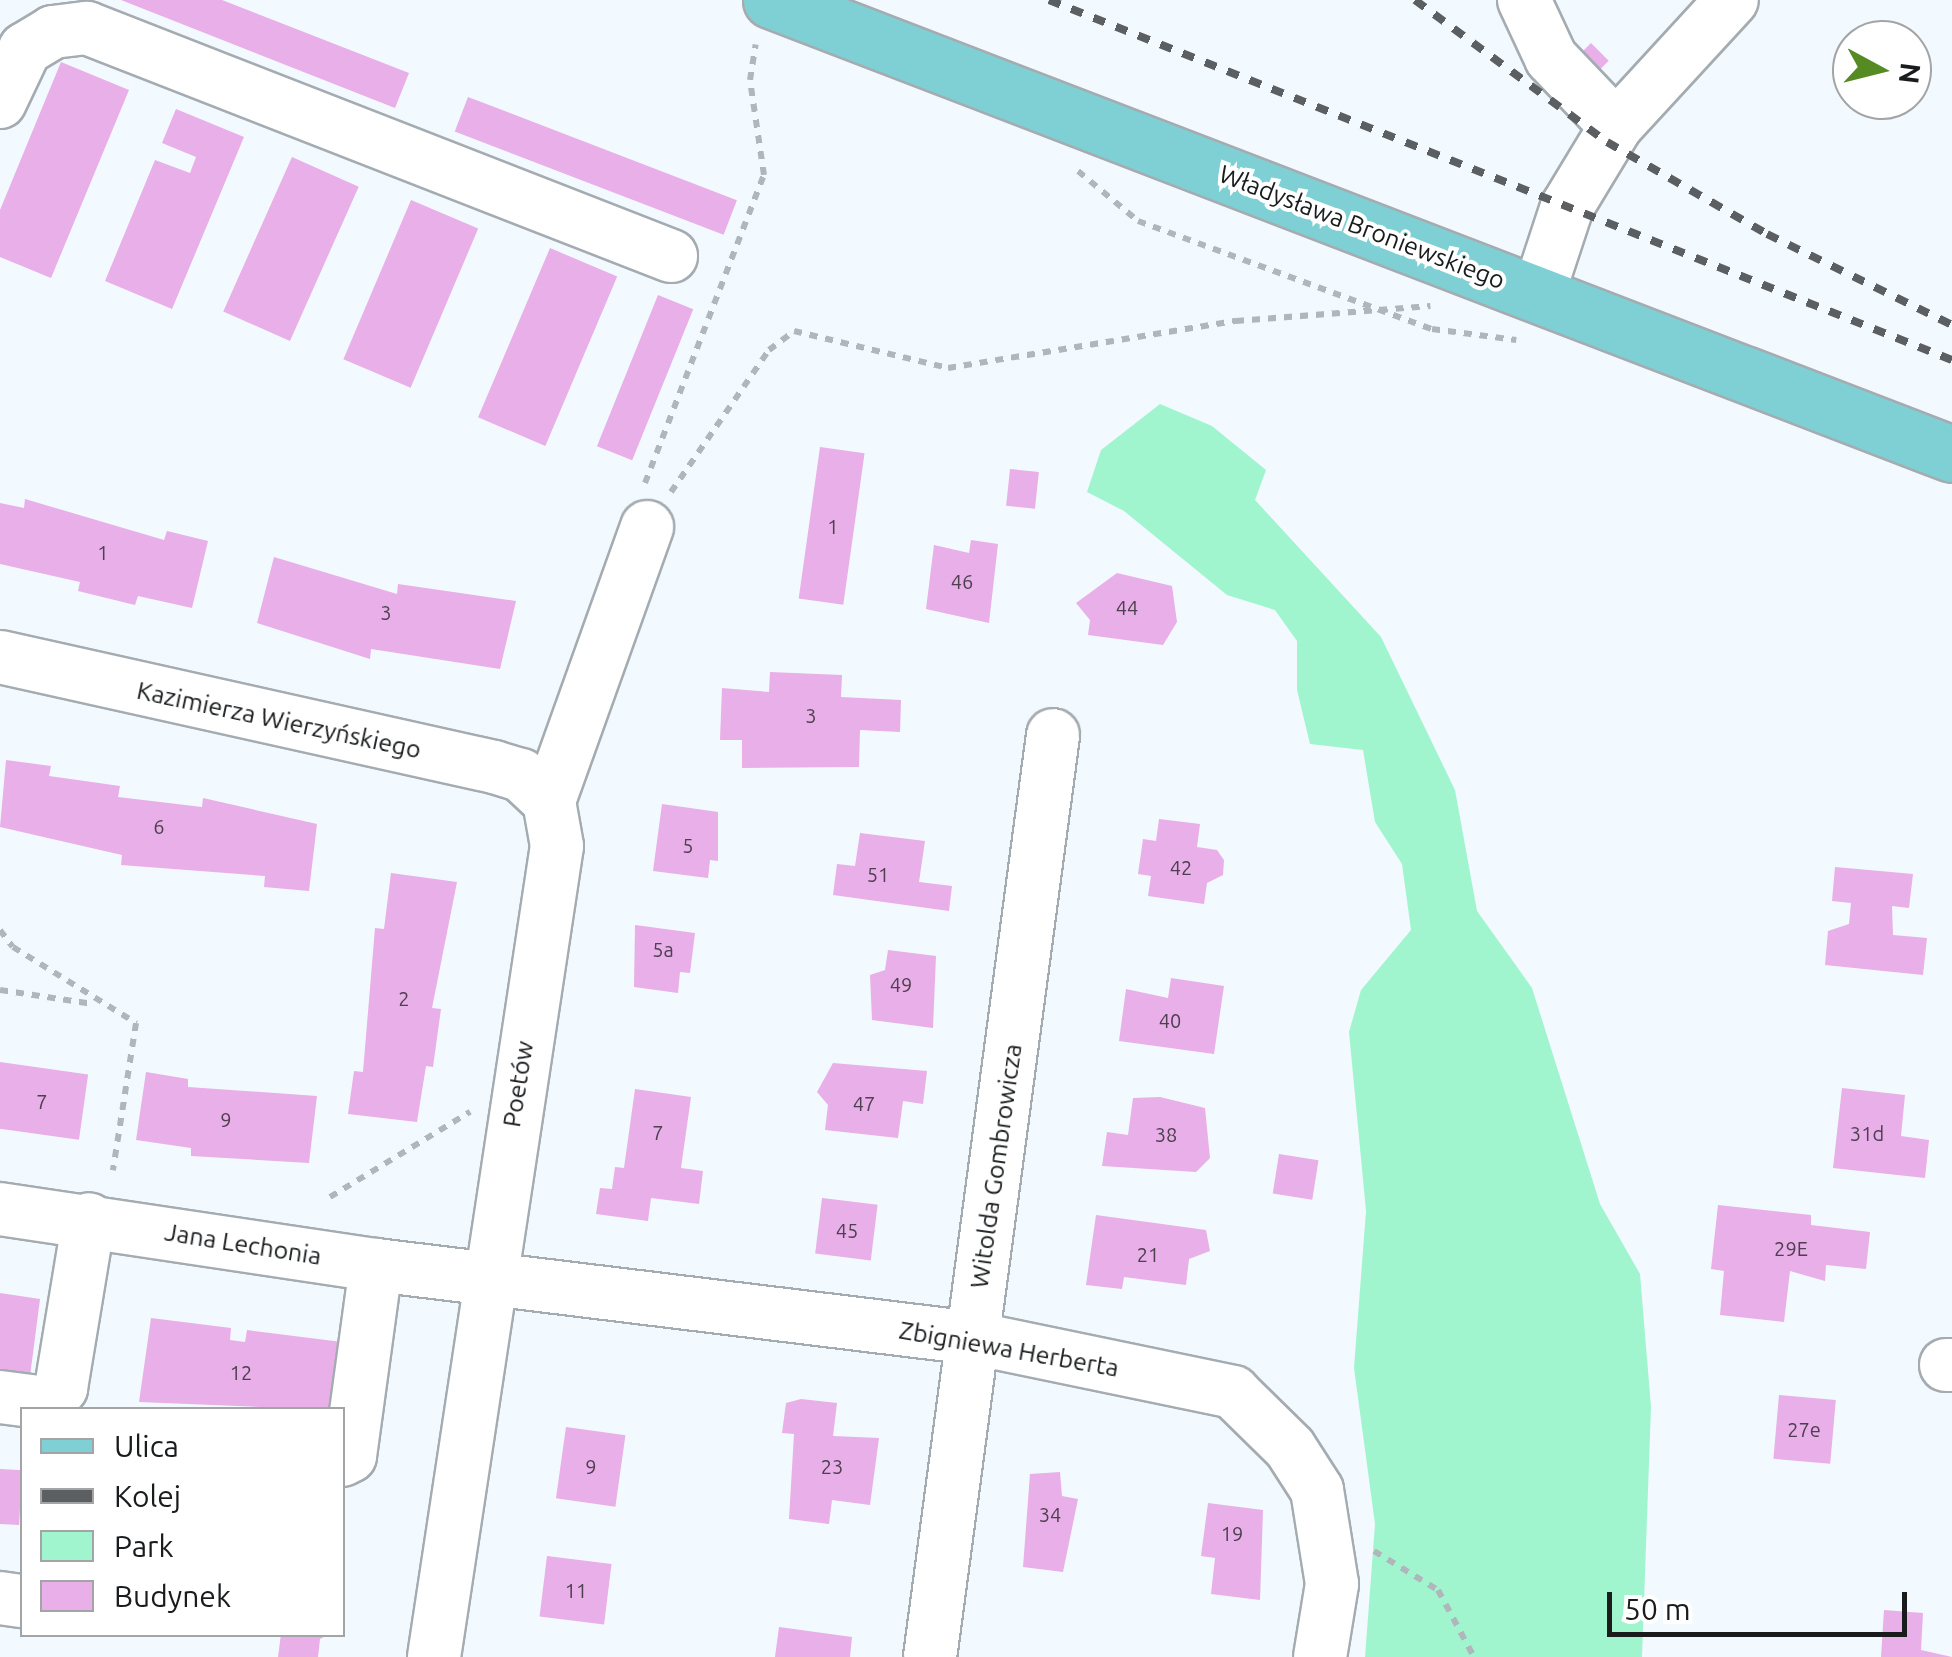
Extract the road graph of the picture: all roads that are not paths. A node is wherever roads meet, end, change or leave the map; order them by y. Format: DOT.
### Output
graph roads {
  1 [pos="1524,0"];
  2 [pos="1732,0"];
  3 [pos="763,22"];
  4 [pos="0,102"];
  5 [pos="1616,126"];
  6 [pos="670,256"];
  7 [pos="1538,319"];
  8 [pos="1952,454"];
  9 [pos="645,507"];
  10 [pos="0,656"];
  11 [pos="1053,735"];
  12 [pos="549,801"];
  13 [pos="0,1209"];
  14 [pos="88,1220"];
  15 [pos="376,1265"];
  16 [pos="487,1278"];
  17 [pos="974,1338"];
  18 [pos="0,1397"];
  19 [pos="345,1454"];
  20 [pos="434,1657"];
  21 [pos="930,1657"];
  22 [pos="1320,1657"];
  1 -- 5 [label="street"];
  2 -- 5 [label="street"];
  3 -- 7 [label="main road, Władysława Broniewskiego"];
  4 -- 6 [label="street"];
  5 -- 7 [label="street"];
  7 -- 8 [label="main road, Władysława Broniewskiego"];
  9 -- 12 [label="street, Poetów"];
  10 -- 12 [label="street, Kazimierza Wierzyńskiego"];
  11 -- 17 [label="street, Witolda Gombrowicza"];
  12 -- 16 [label="street, Poetów"];
  13 -- 14 [label="street, Jana Lechonia"];
  14 -- 15 [label="street, Jana Lechonia"];
  14 -- 18 [label="street"];
  15 -- 16 [label="street, Jana Lechonia"];
  15 -- 19 [label="street"];
  16 -- 17 [label="street, Zbigniewa Herberta"];
  16 -- 20 [label="street, Poetów"];
  17 -- 21 [label="street, Witolda Gombrowicza"];
  17 -- 22 [label="street, Zbigniewa Herberta"];
}
